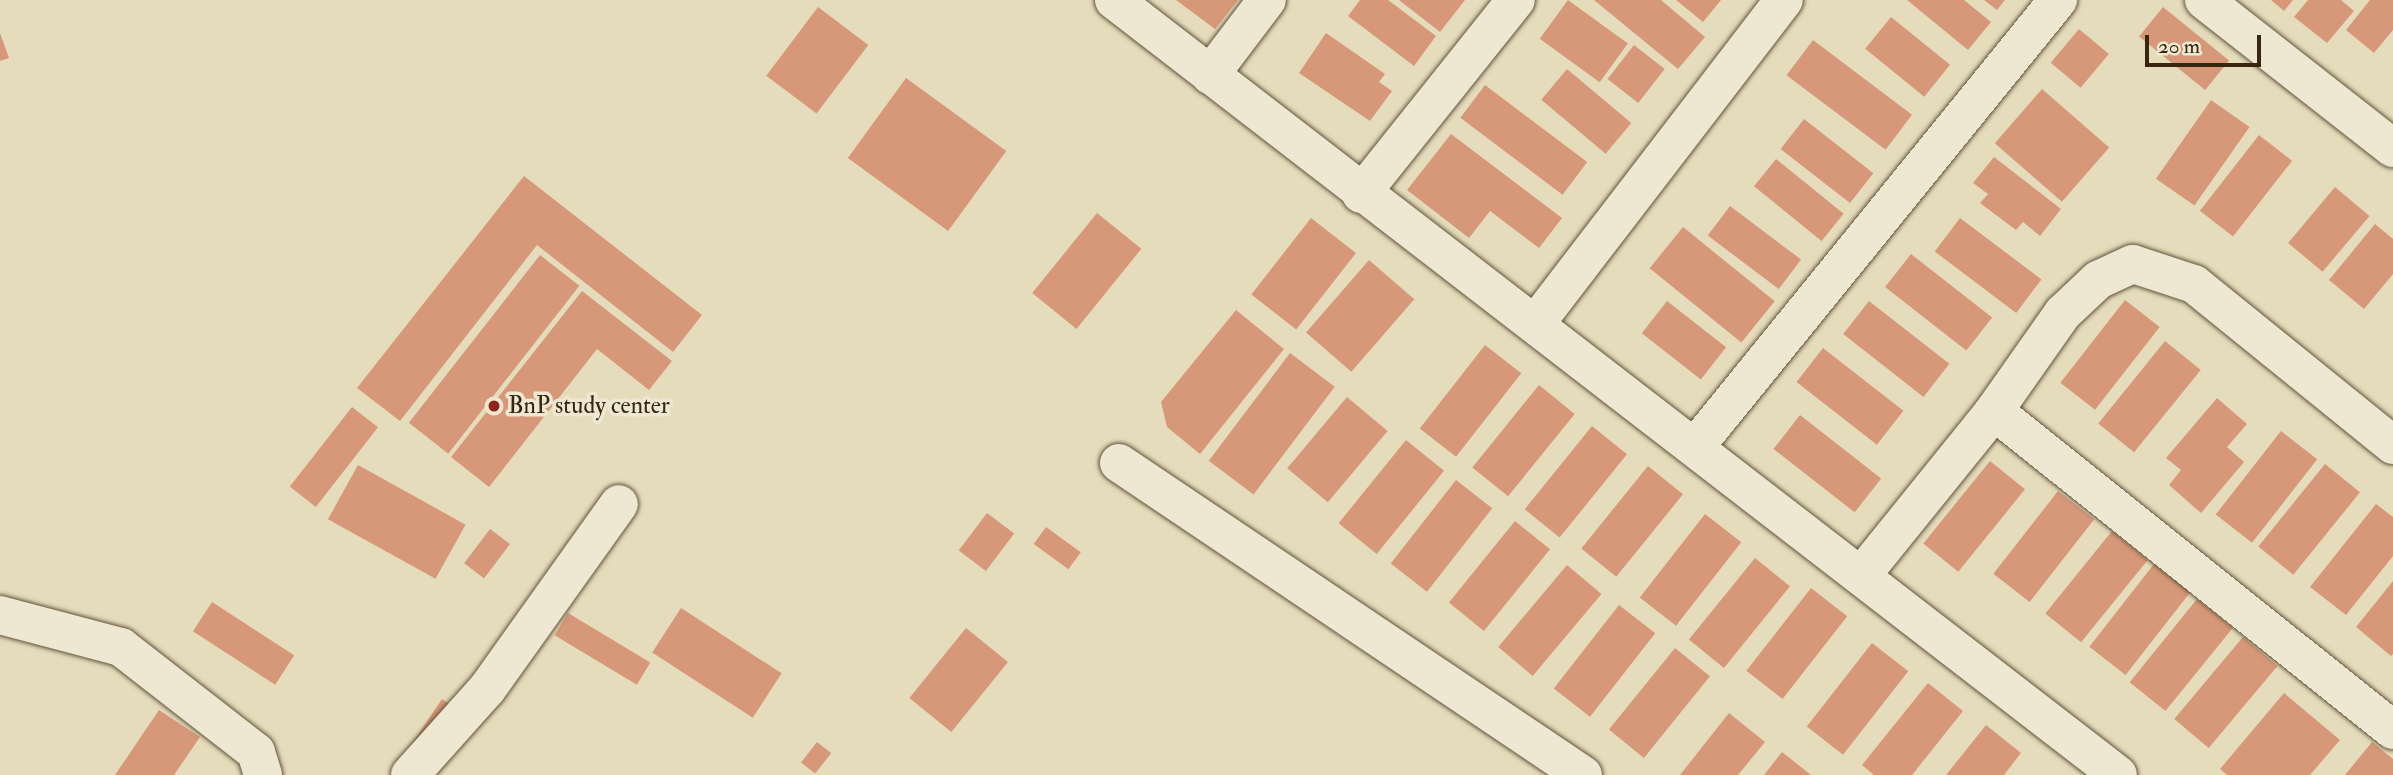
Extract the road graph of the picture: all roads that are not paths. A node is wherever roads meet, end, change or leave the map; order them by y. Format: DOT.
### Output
graph roads {
  1 [pos="1114,0"];
  2 [pos="1267,0"];
  3 [pos="1516,0"];
  4 [pos="1784,0"];
  5 [pos="2058,0"];
  6 [pos="2204,0"];
  7 [pos="1210,75"];
  8 [pos="2393,148"];
  9 [pos="1361,194"];
  10 [pos="1536,323"];
  11 [pos="1994,411"];
  12 [pos="2393,445"];
  13 [pos="1695,447"];
  14 [pos="1119,463"];
  15 [pos="619,504"];
  16 [pos="1861,576"];
  17 [pos="0,615"];
  18 [pos="2393,730"];
  19 [pos="263,775"];
  20 [pos="410,775"];
  21 [pos="1583,775"];
  22 [pos="2118,775"];
  1 -- 7 [label="street"];
  2 -- 7 [label="street"];
  3 -- 9 [label="street"];
  4 -- 10 [label="street"];
  5 -- 13 [label="street"];
  6 -- 8 [label="street"];
  7 -- 9 [label="street"];
  9 -- 10 [label="street"];
  10 -- 13 [label="street"];
  11 -- 12 [label="street"];
  11 -- 16 [label="street"];
  11 -- 18 [label="street"];
  13 -- 16 [label="street"];
  14 -- 21 [label="street"];
  15 -- 20 [label="street"];
  16 -- 22 [label="street"];
  17 -- 19 [label="street"];
}
